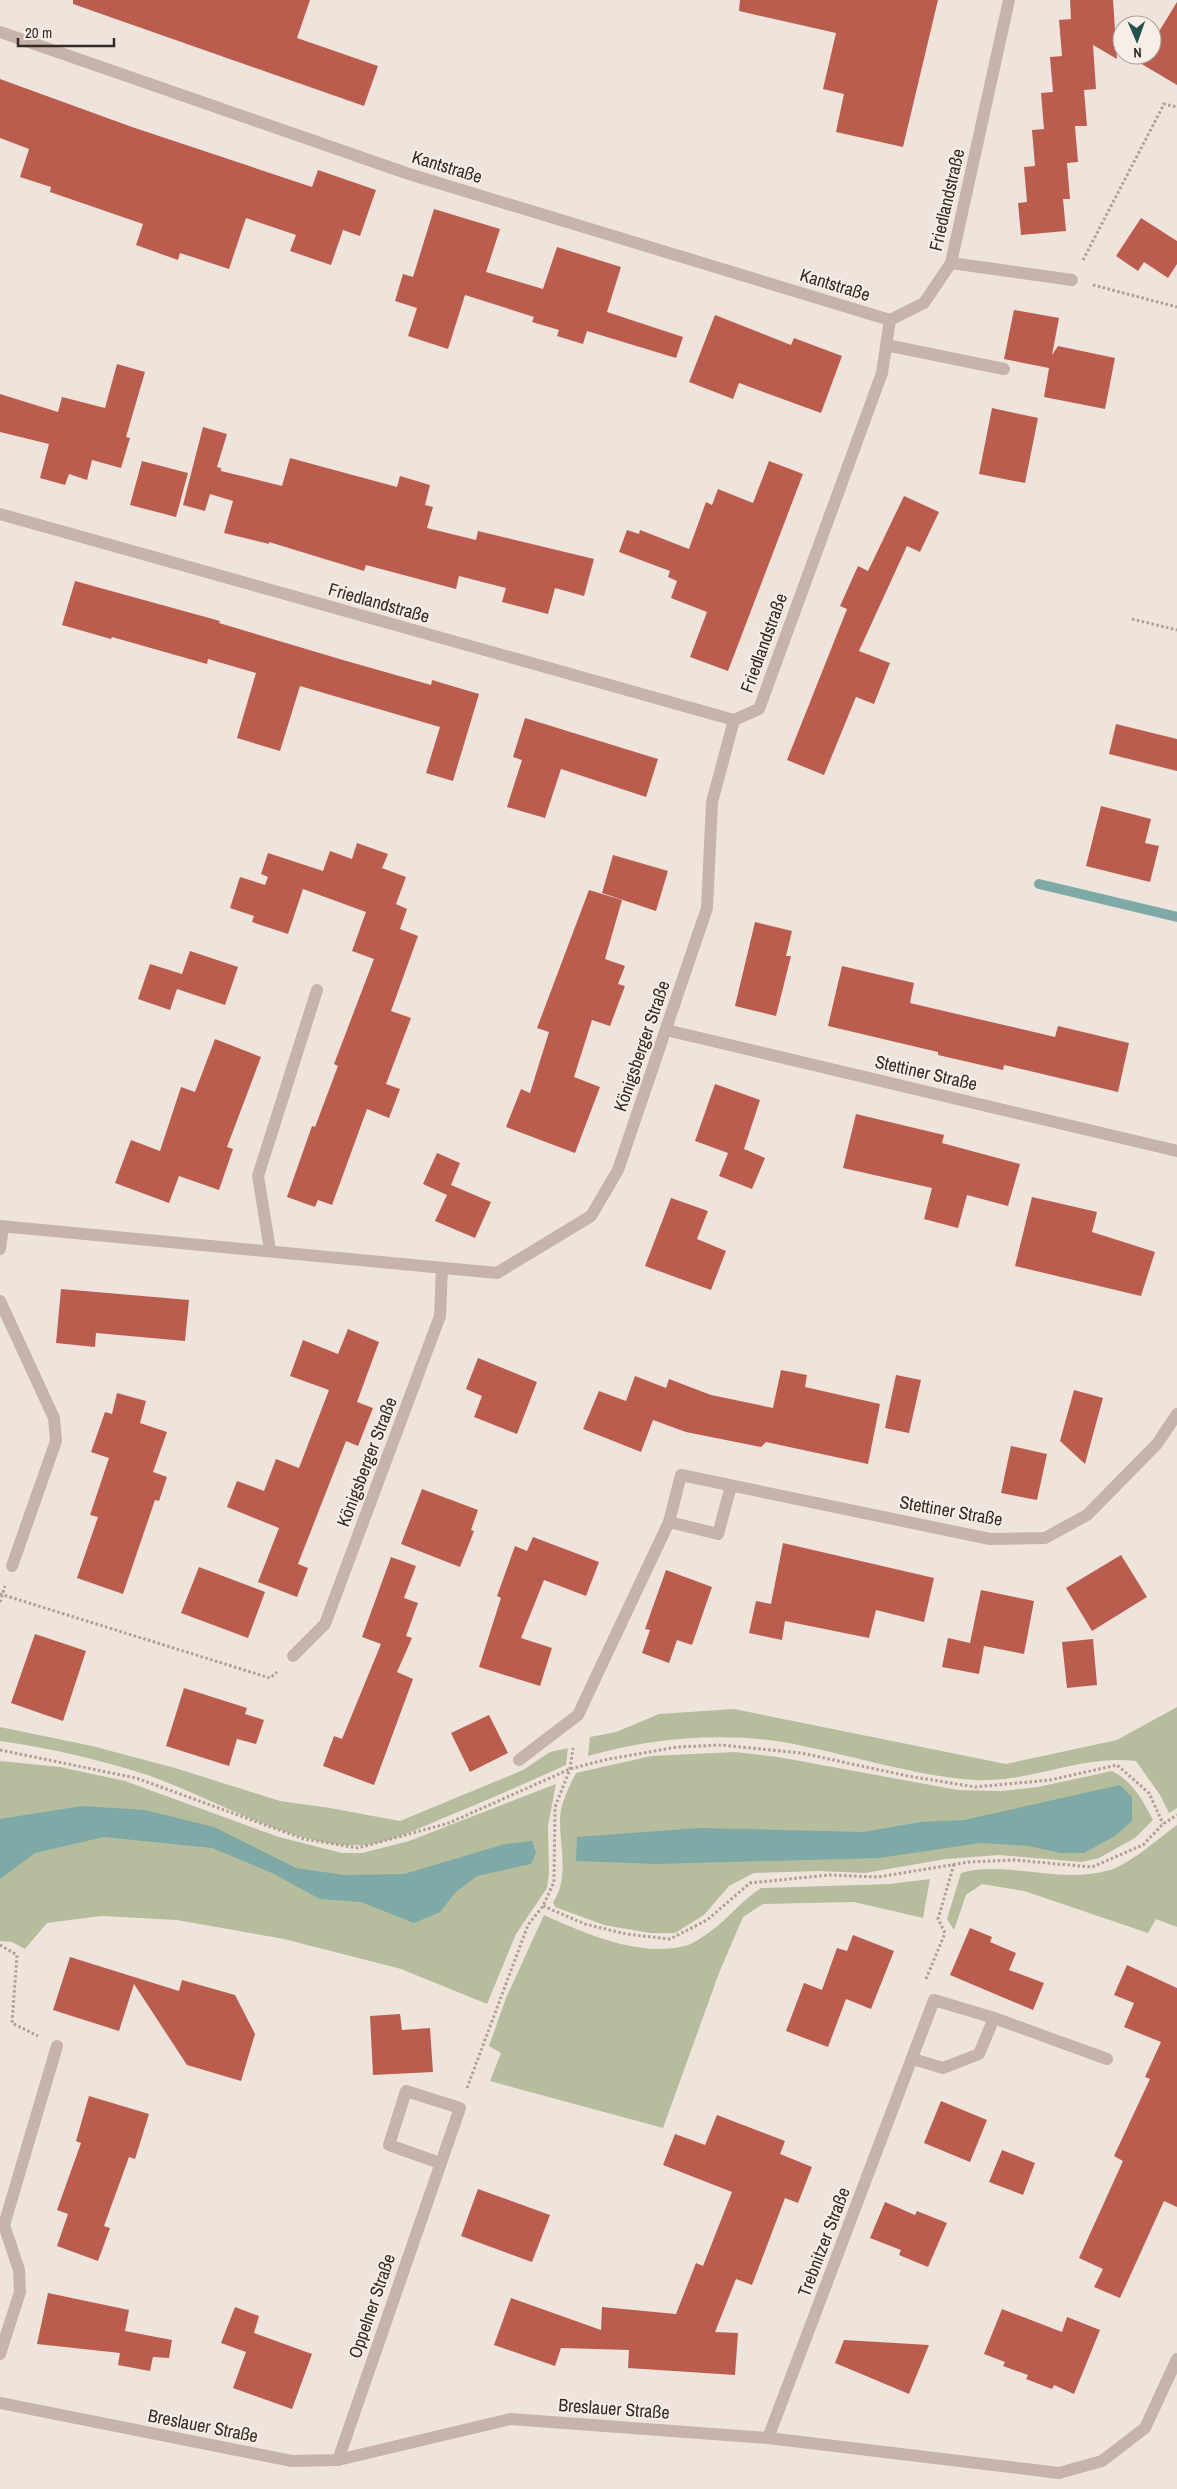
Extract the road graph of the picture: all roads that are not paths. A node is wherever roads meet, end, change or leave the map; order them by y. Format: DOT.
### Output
graph roads {
  1 [pos="1009,0"];
  2 [pos="0,32"];
  3 [pos="951,263"];
  4 [pos="1072,280"];
  5 [pos="890,320"];
  6 [pos="886,345"];
  7 [pos="1004,369"];
  8 [pos="0,514"];
  9 [pos="734,720"];
  10 [pos="317,990"];
  11 [pos="666,1030"];
  12 [pos="1177,1151"];
  13 [pos="2,1226"];
  14 [pos="0,1249"];
  15 [pos="270,1250"];
  16 [pos="442,1268"];
  17 [pos="0,1301"];
  18 [pos="1177,1414"];
  19 [pos="731,1486"];
  20 [pos="669,1522"];
  21 [pos="12,1566"];
  22 [pos="293,1656"];
  23 [pos="519,1760"];
  24 [pos="994,2018"];
  25 [pos="57,2046"];
  26 [pos="912,2059"];
  27 [pos="1108,2059"];
  28 [pos="440,2163"];
  29 [pos="0,2354"];
  30 [pos="1177,2359"];
  31 [pos="0,2403"];
  32 [pos="768,2438"];
  33 [pos="338,2460"];
  1 -- 3 [label="street, Friedlandstraße"];
  2 -- 5 [label="street, Kantstraße"];
  3 -- 4 [label="street"];
  3 -- 5 [label="street, Friedlandstraße"];
  5 -- 6 [label="street, Friedlandstraße"];
  6 -- 7 [label="street"];
  6 -- 9 [label="street, Friedlandstraße"];
  8 -- 9 [label="street, Friedlandstraße"];
  9 -- 11 [label="street, Königsberger Straße"];
  10 -- 15 [label="street"];
  11 -- 12 [label="street, Stettiner Straße"];
  11 -- 16 [label="street, Königsberger Straße"];
  13 -- 14 [label="street, Königsberger Straße"];
  13 -- 15 [label="street, Königsberger Straße"];
  15 -- 16 [label="street, Königsberger Straße"];
  16 -- 22 [label="street, Königsberger Straße"];
  17 -- 21 [label="street"];
  18 -- 19 [label="street, Stettiner Straße"];
  19 -- 20 [label="street, Stettiner Straße"];
  19 -- 20 [label="street"];
  20 -- 23 [label="street, Stettiner Straße"];
  24 -- 26 [label="street"];
  24 -- 26 [label="street, Trebnitzer Straße"];
  24 -- 27 [label="street, Trebnitzer Straße"];
  25 -- 29 [label="street"];
  26 -- 32 [label="street, Trebnitzer Straße"];
  28 -- 28 [label="street, Oppelner Straße"];
  28 -- 33 [label="street, Oppelner Straße"];
  30 -- 32 [label="street, Breslauer Straße"];
  31 -- 33 [label="street, Breslauer Straße"];
  32 -- 33 [label="street, Breslauer Straße"];
}
